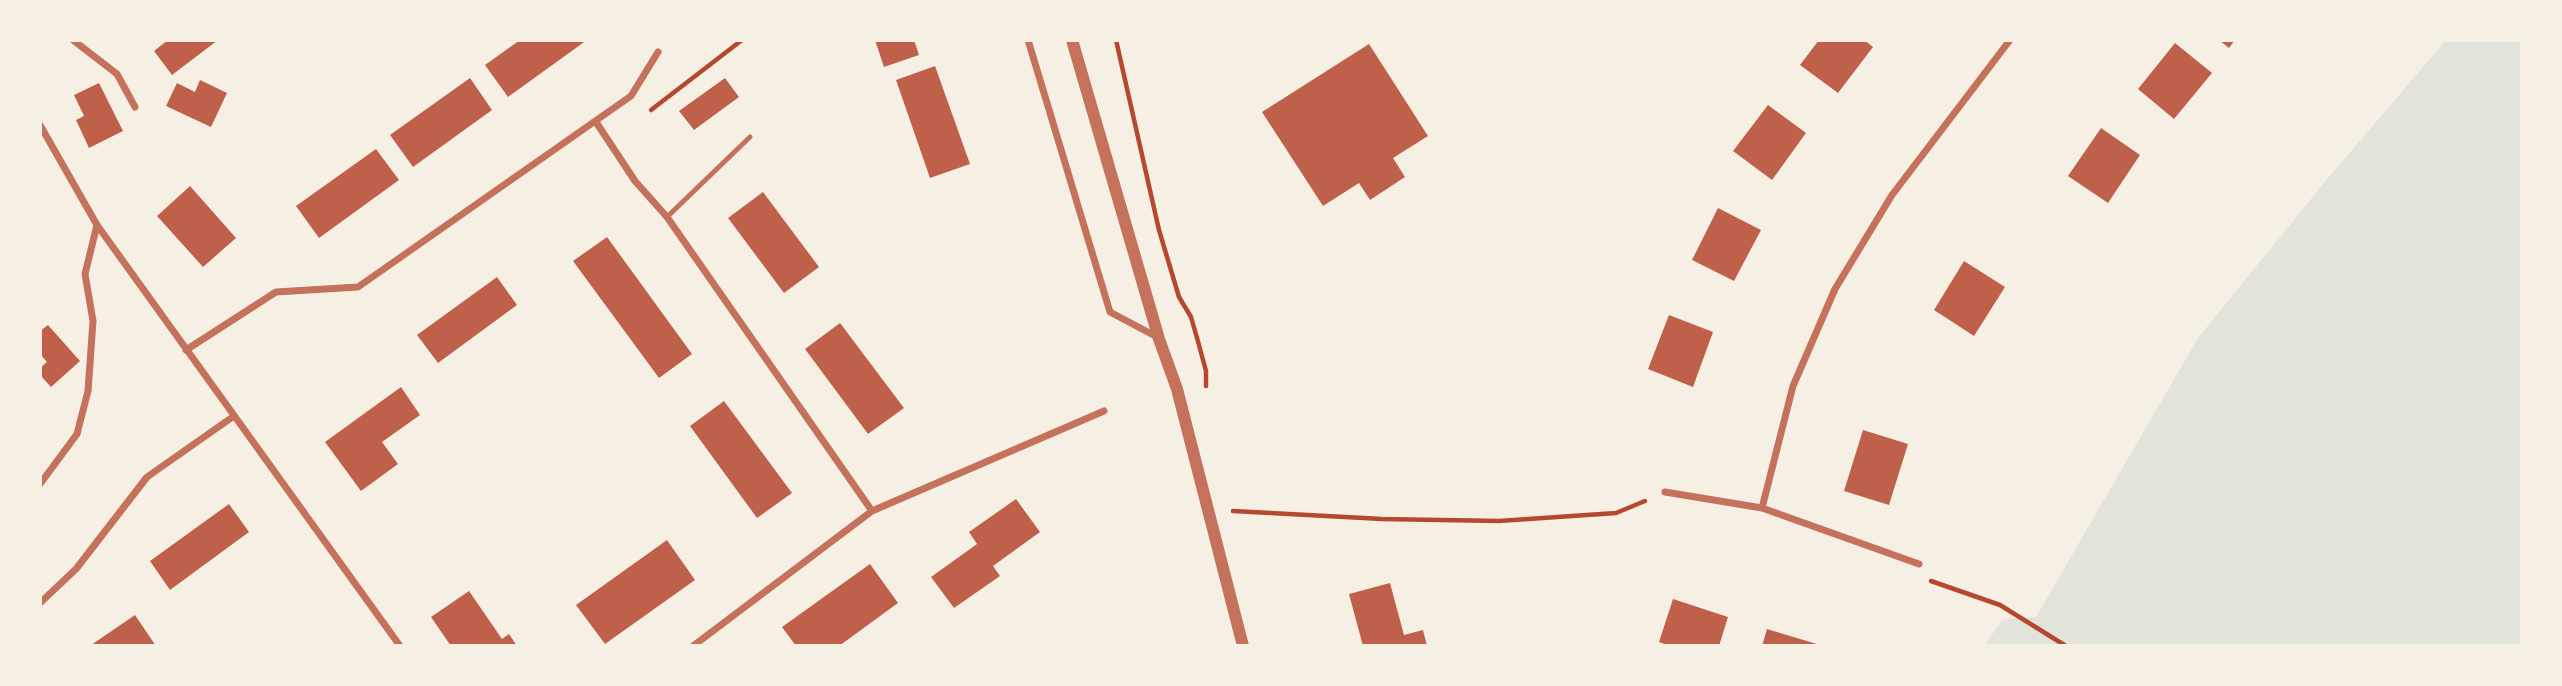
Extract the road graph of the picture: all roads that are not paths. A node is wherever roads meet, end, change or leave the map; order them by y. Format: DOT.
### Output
graph roads {
  1 [pos="73,40"];
  2 [pos="1028,40"];
  3 [pos="1072,40"];
  4 [pos="2010,40"];
  5 [pos="658,52"];
  6 [pos="135,107"];
  7 [pos="596,122"];
  8 [pos="40,125"];
  9 [pos="750,137"];
  10 [pos="667,217"];
  11 [pos="97,225"];
  12 [pos="1159,339"];
  13 [pos="186,350"];
  14 [pos="1104,411"];
  15 [pos="234,416"];
  16 [pos="40,484"];
  17 [pos="1665,492"];
  18 [pos="1762,508"];
  19 [pos="872,511"];
  20 [pos="1919,564"];
  21 [pos="40,603"];
  22 [pos="400,646"];
  23 [pos="693,646"];
  24 [pos="1243,646"];
  1 -- 6 [label="street"];
  2 -- 12 [label="street"];
  3 -- 12 [label="street"];
  4 -- 18 [label="street"];
  5 -- 7 [label="street"];
  7 -- 10 [label="street"];
  7 -- 13 [label="street"];
  8 -- 11 [label="street"];
  9 -- 10 [label="lane"];
  10 -- 19 [label="street"];
  11 -- 13 [label="street"];
  11 -- 16 [label="street"];
  12 -- 24 [label="street"];
  13 -- 15 [label="street"];
  14 -- 19 [label="street"];
  15 -- 21 [label="street"];
  15 -- 22 [label="street"];
  17 -- 18 [label="street"];
  18 -- 20 [label="street"];
  19 -- 23 [label="street"];
}
